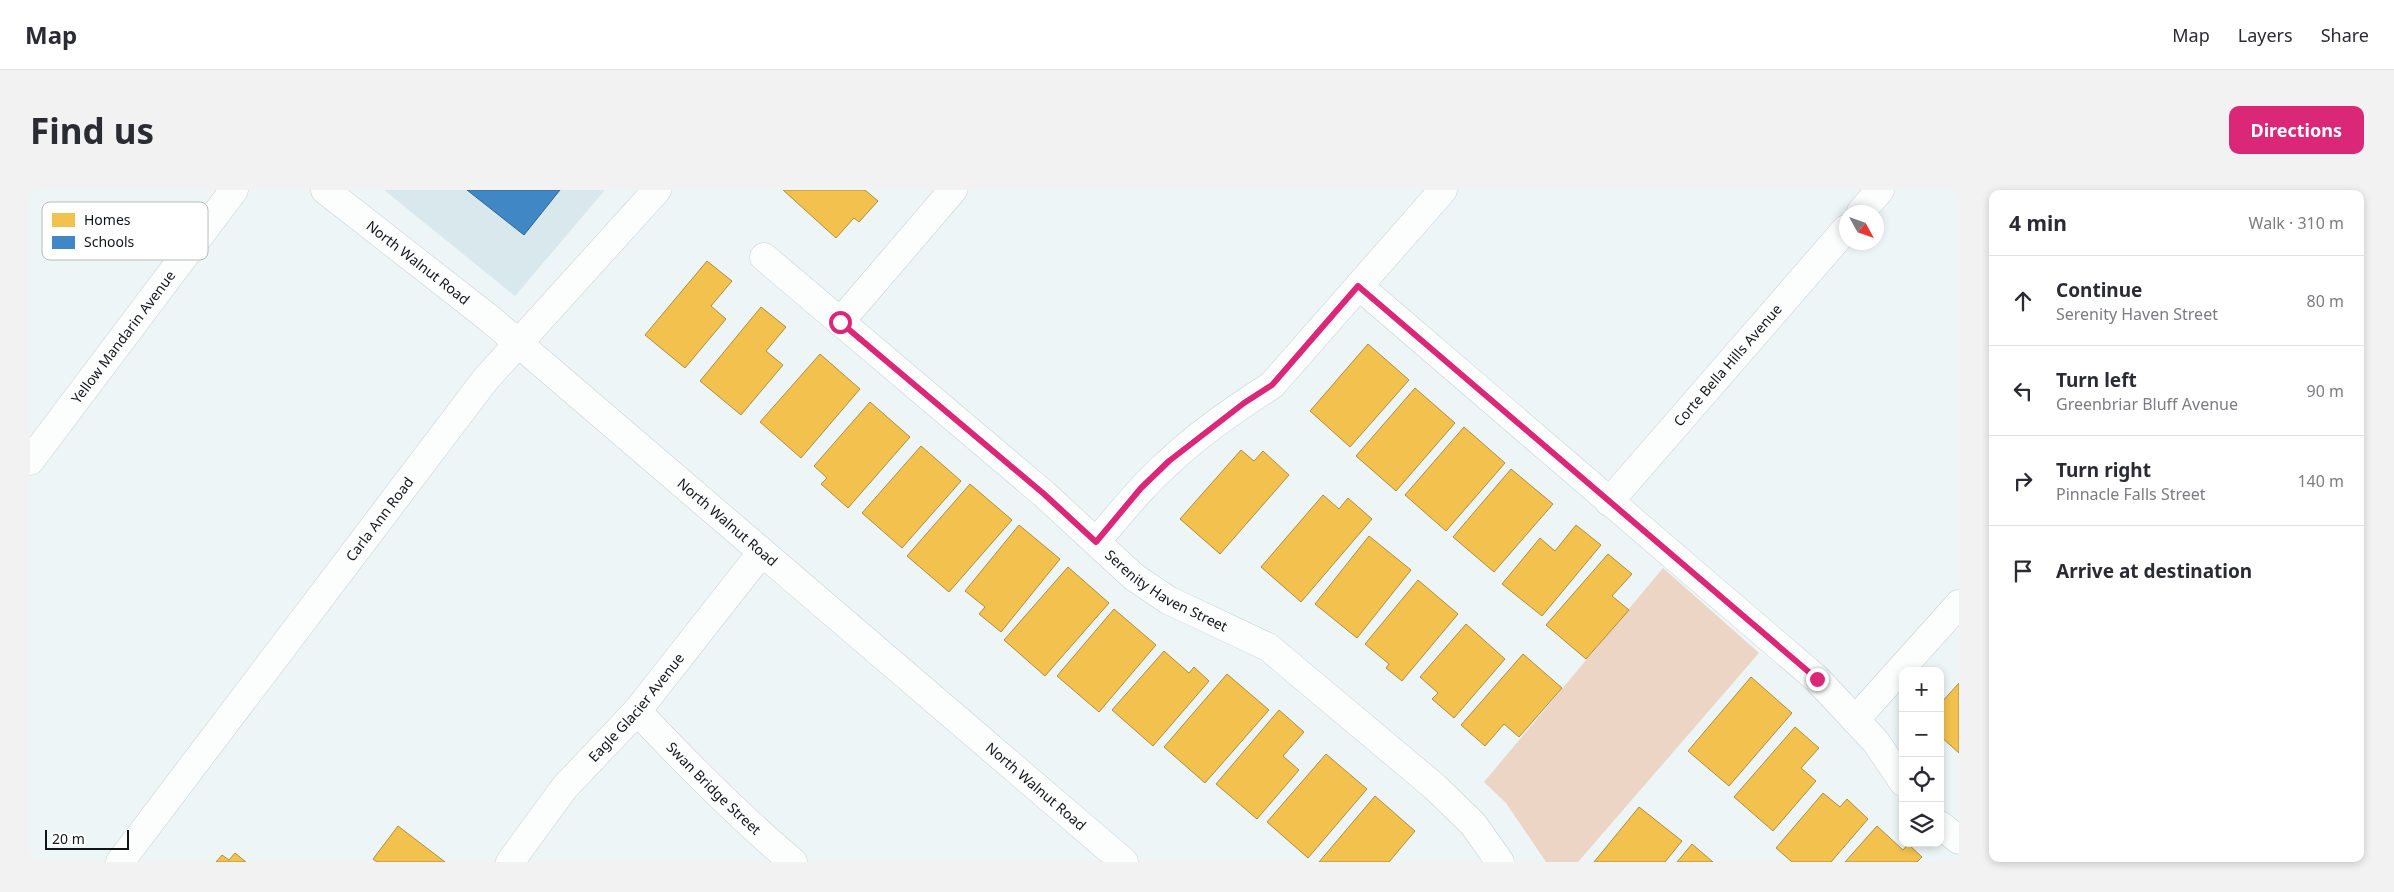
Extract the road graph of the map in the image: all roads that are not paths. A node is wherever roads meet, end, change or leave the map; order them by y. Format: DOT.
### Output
graph roads {
  1 [pos="234,190"];
  2 [pos="325,190"];
  3 [pos="656,190"];
  4 [pos="953,190"];
  5 [pos="1443,190"];
  6 [pos="1880,190"];
  7 [pos="1867,205"];
  8 [pos="208,225"];
  9 [pos="1839,237"];
  10 [pos="764,256"];
  11 [pos="181,260"];
  12 [pos="1358,286"];
  13 [pos="840,322"];
  14 [pos="518,343"];
  15 [pos="30,461"];
  16 [pos="1609,502"];
  17 [pos="1096,542"];
  18 [pos="762,552"];
  19 [pos="1959,604"];
  20 [pos="637,711"];
  21 [pos="1856,720"];
  22 [pos="1899,776"];
  23 [pos="1944,827"];
  24 [pos="1959,840"];
  25 [pos="120,862"];
  26 [pos="510,862"];
  27 [pos="793,862"];
  28 [pos="1124,862"];
  29 [pos="1500,862"];
  1 -- 8 [label="street, Yellow Mandarin Avenue"];
  2 -- 14 [label="street, North Walnut Road"];
  3 -- 14 [label="street, Carla Ann Road"];
  4 -- 13 [label="street"];
  5 -- 12 [label="street"];
  6 -- 7 [label="street"];
  9 -- 16 [label="street, Corte Bella Hills Avenue"];
  10 -- 13 [label="street, Serenity Haven Street"];
  11 -- 15 [label="street, Yellow Mandarin Avenue"];
  12 -- 16 [label="street"];
  12 -- 17 [label="street"];
  13 -- 17 [label="street, Serenity Haven Street"];
  14 -- 18 [label="street, North Walnut Road"];
  14 -- 25 [label="street, Carla Ann Road"];
  16 -- 21 [label="street"];
  17 -- 29 [label="street, Serenity Haven Street"];
  18 -- 20 [label="street, Eagle Glacier Avenue"];
  18 -- 28 [label="street, North Walnut Road"];
  19 -- 21 [label="street"];
  20 -- 26 [label="street, Eagle Glacier Avenue"];
  20 -- 27 [label="street, Swan Bridge Street"];
  21 -- 22 [label="street"];
  23 -- 24 [label="street"];
}
